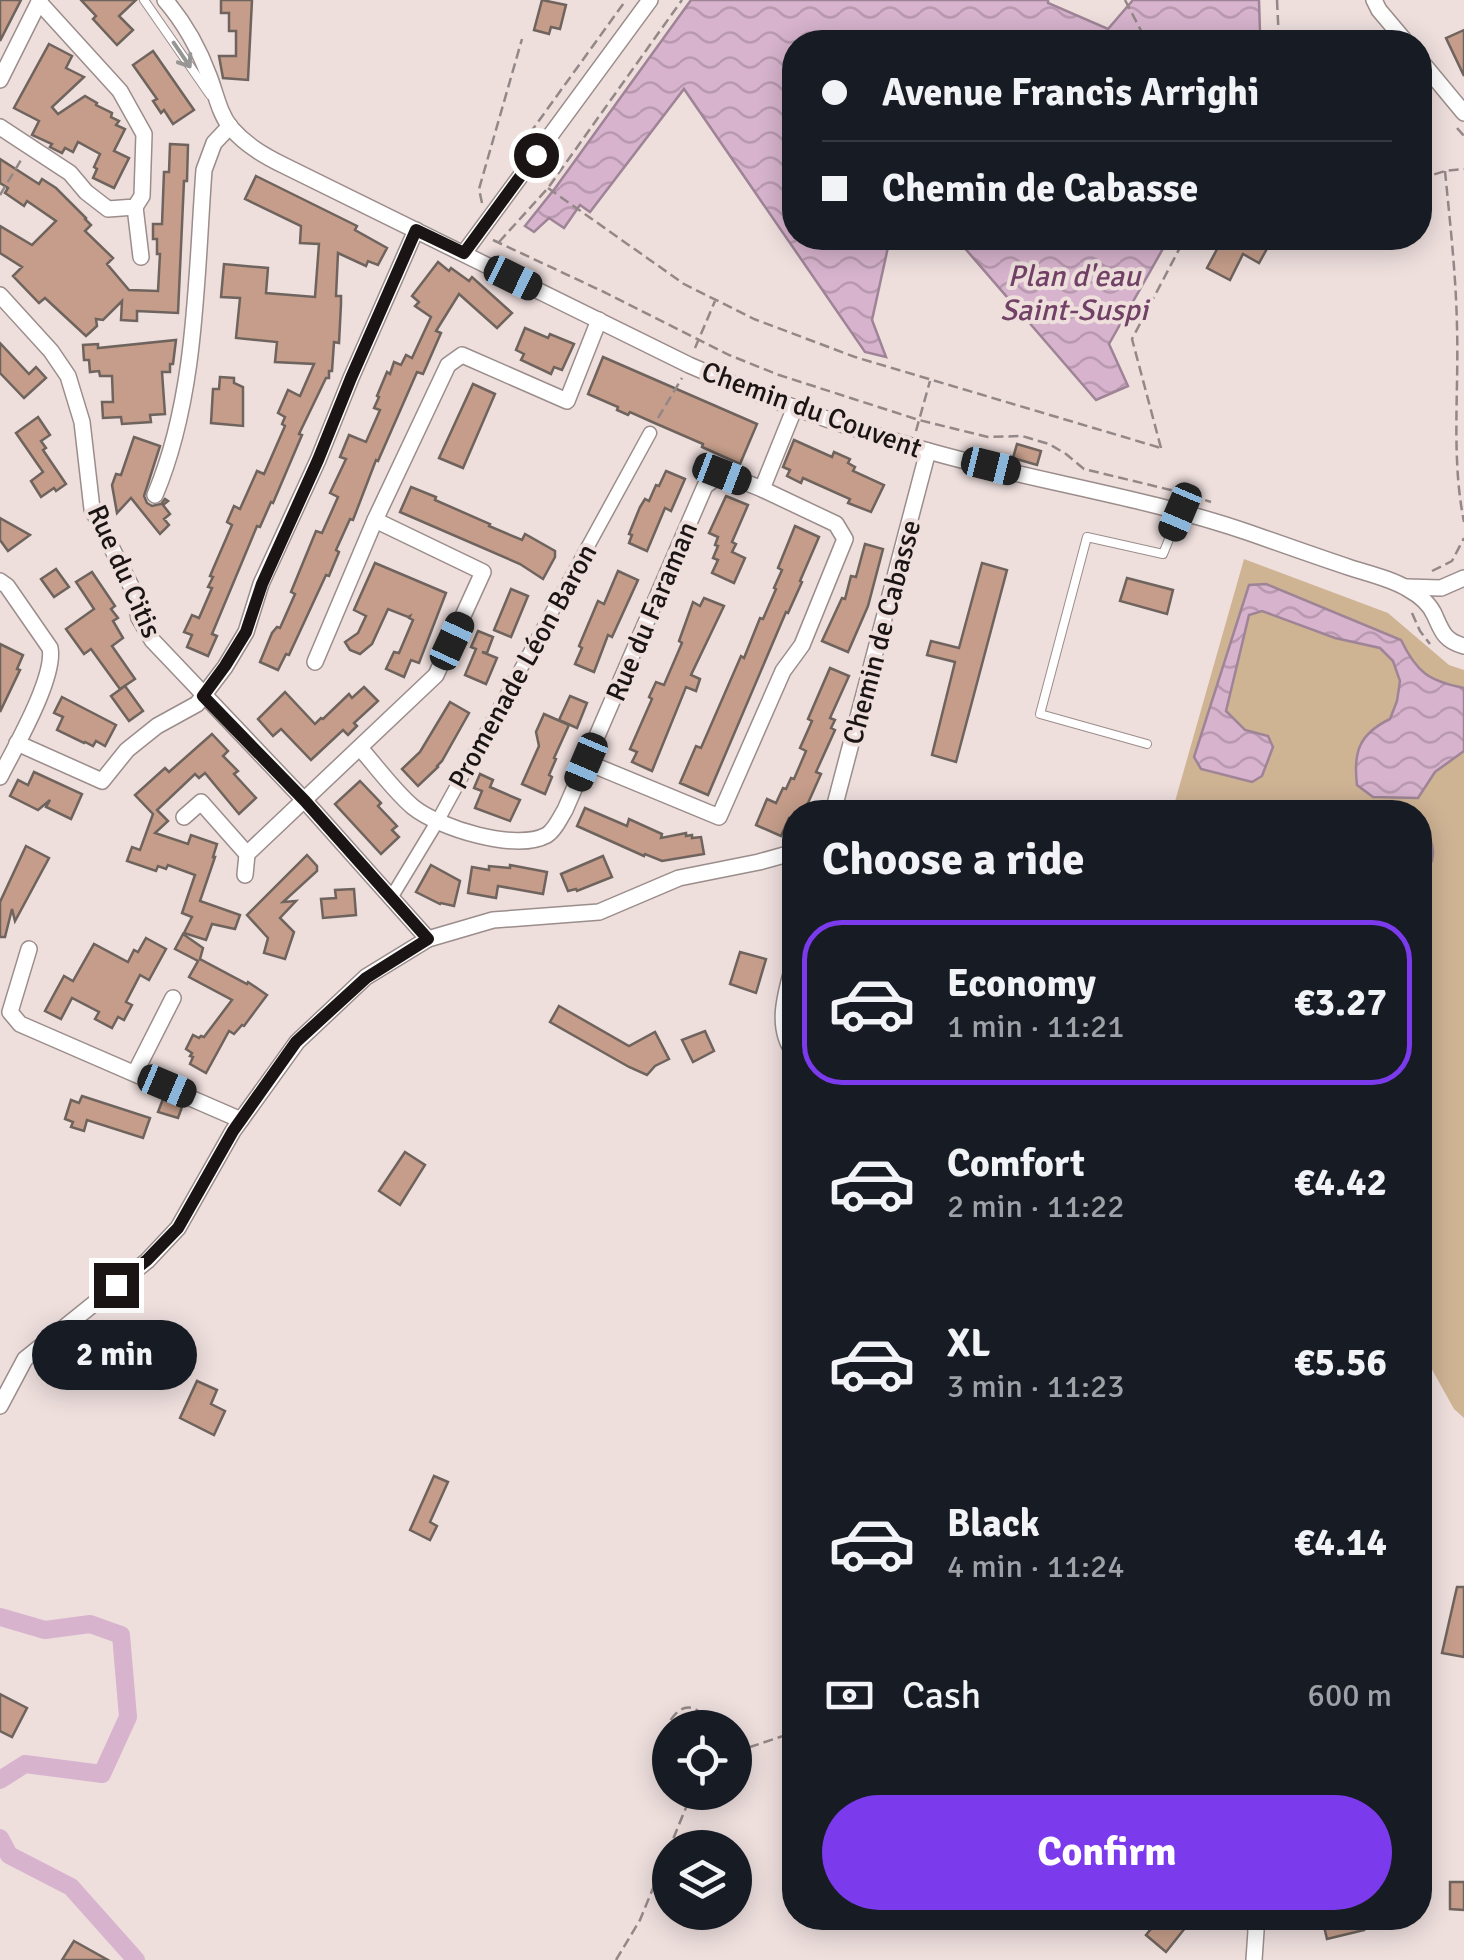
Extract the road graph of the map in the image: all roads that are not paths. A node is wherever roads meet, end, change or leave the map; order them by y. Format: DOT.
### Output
graph roads {
  1 [pos="144,0"];
  2 [pos="165,0"];
  3 [pos="650,0"];
  4 [pos="1374,0"];
  5 [pos="39,1"];
  6 [pos="1396,30"];
  7 [pos="1432,74"];
  8 [pos="0,80"];
  9 [pos="220,108"];
  10 [pos="1464,113"];
  11 [pos="230,126"];
  12 [pos="0,127"];
  13 [pos="135,207"];
  14 [pos="416,230"];
  15 [pos="464,253"];
  16 [pos="141,256"];
  17 [pos="0,294"];
  18 [pos="598,320"];
  19 [pos="795,407"];
  20 [pos="650,432"];
  21 [pos="928,451"];
  22 [pos="762,488"];
  23 [pos="155,495"];
  24 [pos="1180,512"];
  25 [pos="374,520"];
  26 [pos="1464,578"];
  27 [pos="0,581"];
  28 [pos="1447,585"];
  29 [pos="1407,596"];
  30 [pos="1434,615"];
  31 [pos="1464,646"];
  32 [pos="315,662"];
  33 [pos="203,696"];
  34 [pos="18,743"];
  35 [pos="1146,744"];
  36 [pos="360,748"];
  37 [pos="586,762"];
  38 [pos="0,777"];
  39 [pos="836,800"];
  40 [pos="305,801"];
  41 [pos="184,817"];
  42 [pos="437,822"];
  43 [pos="247,854"];
  44 [pos="782,856"];
  45 [pos="246,875"];
  46 [pos="392,898"];
  47 [pos="428,939"];
  48 [pos="29,948"];
  49 [pos="174,998"];
  50 [pos="134,1073"];
  51 [pos="241,1120"];
  52 [pos="0,1406"];
  53 [pos="1256,1930"];
  54 [pos="1254,1960"];
  1 -- 9 [label="lane, one-way"];
  2 -- 9 [label="street"];
  3 -- 15 [label="street"];
  4 -- 6 [label="street"];
  5 -- 8 [label="street"];
  5 -- 13 [label="street"];
  7 -- 10 [label="street"];
  9 -- 11 [label="street"];
  11 -- 14 [label="street, Chemin du Couvent"];
  11 -- 23 [label="street"];
  12 -- 13 [label="street"];
  13 -- 16 [label="street"];
  14 -- 15 [label="street, Chemin du Couvent"];
  14 -- 33 [label="street"];
  15 -- 18 [label="street, Chemin du Couvent"];
  17 -- 33 [label="street, Rue du Citis"];
  18 -- 19 [label="street, Chemin du Couvent"];
  18 -- 25 [label="street"];
  19 -- 21 [label="street, Chemin du Couvent"];
  19 -- 22 [label="street"];
  20 -- 42 [label="street, Promenade Léon Baron"];
  21 -- 24 [label="street, Chemin du Couvent"];
  21 -- 39 [label="street, Chemin de Cabasse"];
  22 -- 37 [label="street, Rue du Faraman"];
  22 -- 37 [label="street"];
  24 -- 29 [label="street, Chemin du Couvent"];
  24 -- 35 [label="lane"];
  25 -- 32 [label="street"];
  25 -- 36 [label="street"];
  26 -- 28 [label="street, Chemin du Couvent"];
  27 -- 34 [label="street"];
  28 -- 29 [label="street, Chemin du Couvent"];
  28 -- 30 [label="street"];
  29 -- 30 [label="street, Chemin du Couvent"];
  30 -- 31 [label="street, Chemin du Couvent"];
  33 -- 34 [label="street"];
  33 -- 40 [label="street, Rue du Citis"];
  34 -- 38 [label="street"];
  36 -- 40 [label="street"];
  36 -- 42 [label="street, Rue du Faraman"];
  37 -- 42 [label="street, Rue du Faraman"];
  40 -- 43 [label="street"];
  40 -- 46 [label="street, Rue du Citis"];
  41 -- 43 [label="street"];
  42 -- 46 [label="street, Promenade Léon Baron"];
  43 -- 45 [label="street"];
  44 -- 47 [label="street"];
  46 -- 47 [label="street, Rue du Citis"];
  47 -- 51 [label="street"];
  48 -- 50 [label="street"];
  49 -- 50 [label="street"];
  50 -- 51 [label="street"];
  51 -- 52 [label="street"];
  53 -- 54 [label="street"];
}
